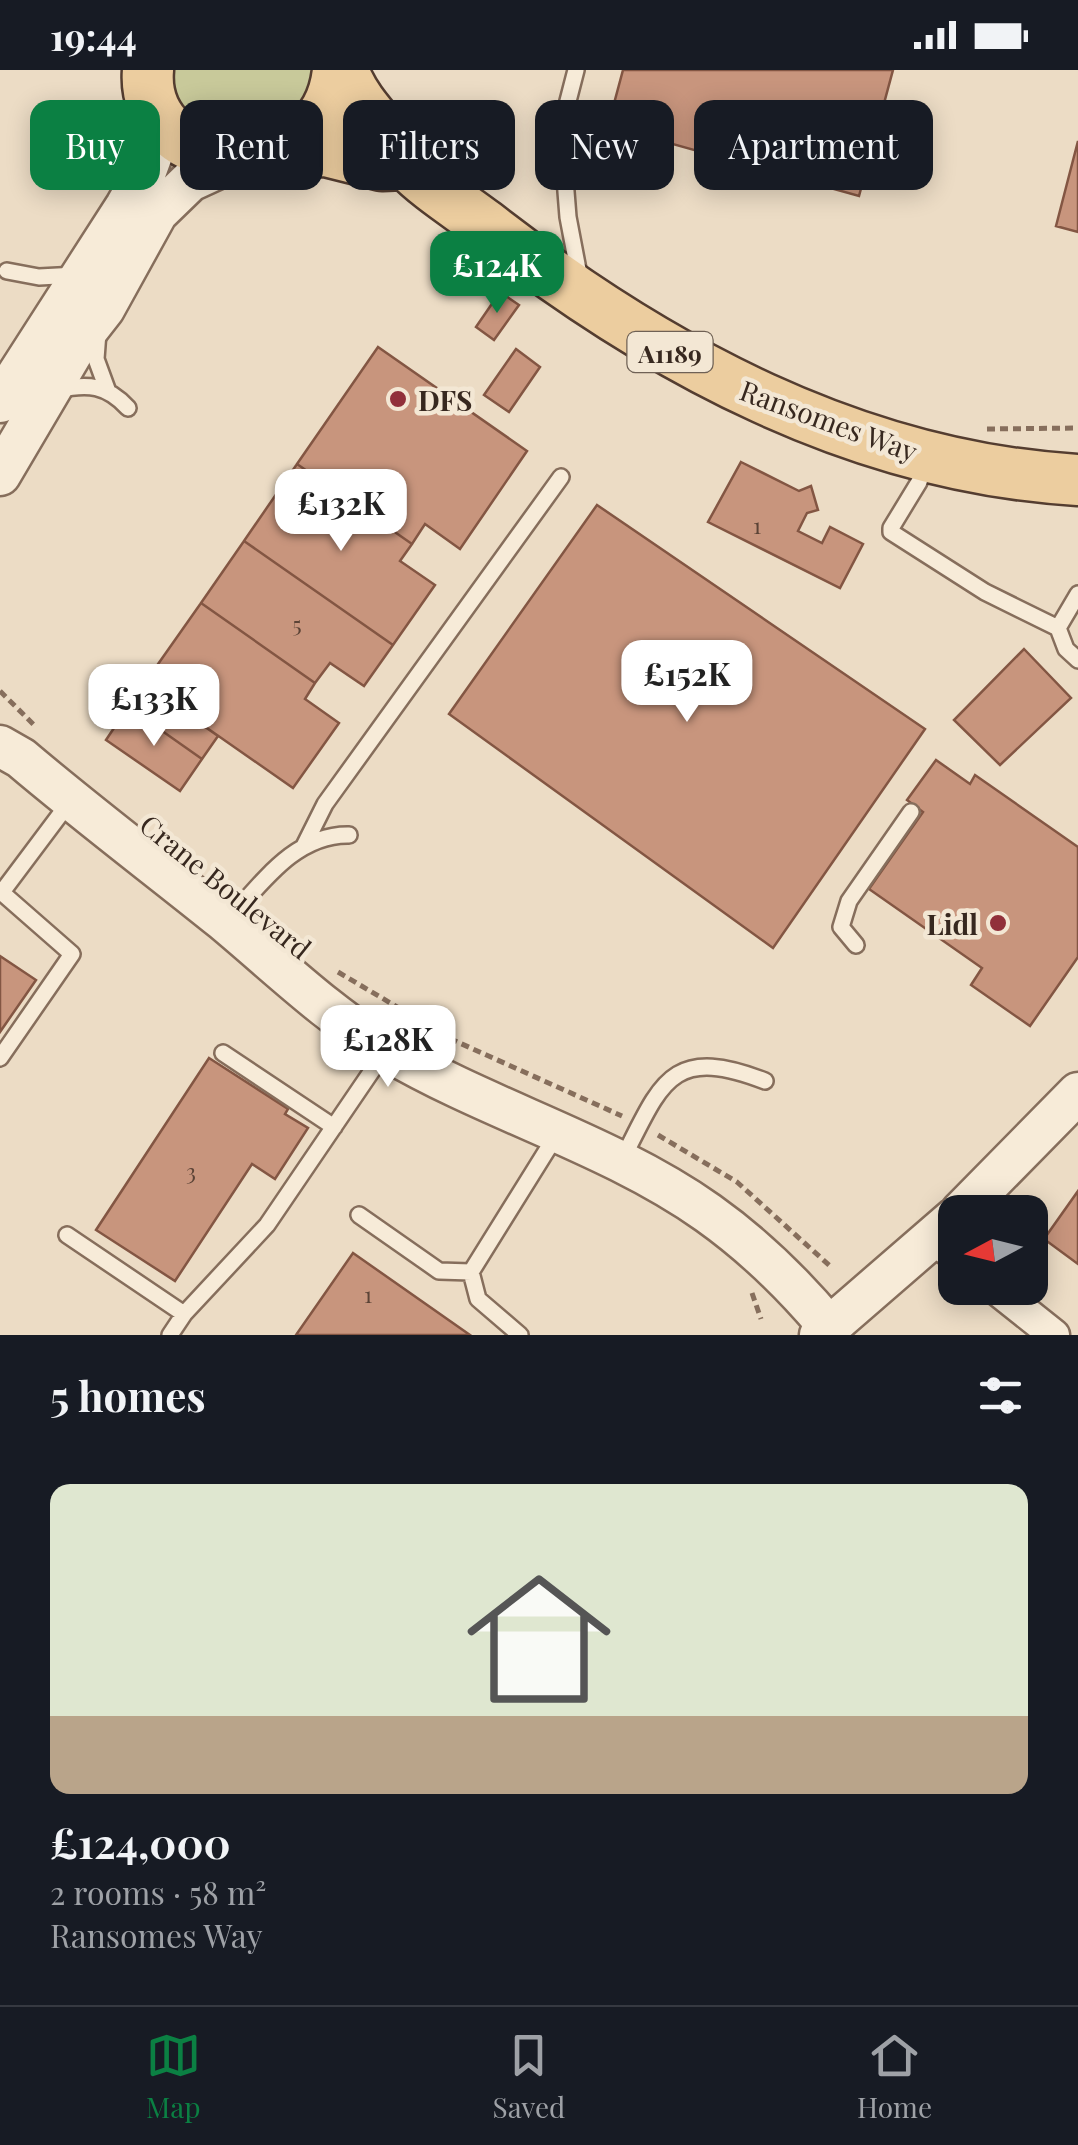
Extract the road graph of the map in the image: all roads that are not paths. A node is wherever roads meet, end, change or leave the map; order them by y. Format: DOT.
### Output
graph roads {
  1 [pos="340,70"];
  2 [pos="576,70"];
  3 [pos="143,95"];
  4 [pos="358,100"];
  5 [pos="323,114"];
  6 [pos="180,134"];
  7 [pos="180,190"];
  8 [pos="440,190"];
  9 [pos="7,270"];
  10 [pos="80,276"];
  11 [pos="584,299"];
  12 [pos="104,309"];
  13 [pos="107,389"];
  14 [pos="50,392"];
  15 [pos="0,402"];
  16 [pos="128,408"];
  17 [pos="927,457"];
  18 [pos="0,475"];
  19 [pos="561,478"];
  20 [pos="1078,480"];
  21 [pos="1078,594"];
  22 [pos="1058,628"];
  23 [pos="1078,660"];
  24 [pos="17,743"];
  25 [pos="71,800"];
  26 [pos="911,812"];
  27 [pos="349,836"];
  28 [pos="304,846"];
  29 [pos="1,892"];
  30 [pos="226,923"];
  31 [pos="856,945"];
  32 [pos="386,1050"];
  33 [pos="223,1053"];
  34 [pos="0,1058"];
  35 [pos="765,1080"];
  36 [pos="1078,1093"];
  37 [pos="334,1127"];
  38 [pos="558,1132"];
  39 [pos="621,1162"];
  40 [pos="984,1195"];
  41 [pos="359,1215"];
  42 [pos="67,1235"];
  43 [pos="938,1241"];
  44 [pos="471,1272"];
  45 [pos="1016,1305"];
  46 [pos="184,1314"];
  47 [pos="825,1331"];
  48 [pos="170,1335"];
  49 [pos="520,1335"];
  50 [pos="1054,1335"];
  1 -- 4 [label="main road, Ransomes Way / A1189"];
  1 -- 5 [label="main road"];
  2 -- 11 [label="lane"];
  3 -- 6 [label="main road"];
  3 -- 10 [label="street"];
  7 -- 12 [label="street"];
  8 -- 11 [label="main road, Ransomes Way / A1189"];
  9 -- 10 [label="lane"];
  10 -- 15 [label="street"];
  11 -- 17 [label="main road, Ransomes Way / A1189"];
  12 -- 13 [label="lane"];
  12 -- 14 [label="street"];
  13 -- 14 [label="lane"];
  13 -- 16 [label="lane"];
  14 -- 18 [label="street"];
  17 -- 20 [label="main road, Ransomes Way / A1189"];
  17 -- 22 [label="lane"];
  19 -- 28 [label="lane"];
  21 -- 22 [label="lane"];
  22 -- 23 [label="lane"];
  24 -- 25 [label="street, Crane Boulevard"];
  25 -- 29 [label="lane"];
  25 -- 30 [label="street, Crane Boulevard"];
  26 -- 31 [label="lane"];
  27 -- 28 [label="lane"];
  28 -- 30 [label="lane"];
  29 -- 34 [label="lane"];
  30 -- 32 [label="street, Crane Boulevard"];
  32 -- 37 [label="lane"];
  32 -- 38 [label="street, Crane Boulevard"];
  33 -- 37 [label="lane"];
  35 -- 39 [label="lane"];
  36 -- 40 [label="street"];
  37 -- 46 [label="lane"];
  38 -- 39 [label="street, Crane Boulevard"];
  38 -- 44 [label="lane"];
  39 -- 47 [label="street, Crane Boulevard"];
  41 -- 44 [label="lane"];
  42 -- 46 [label="lane"];
  43 -- 47 [label="street"];
  44 -- 49 [label="lane"];
  45 -- 50 [label="street"];
  46 -- 48 [label="lane"];
}
